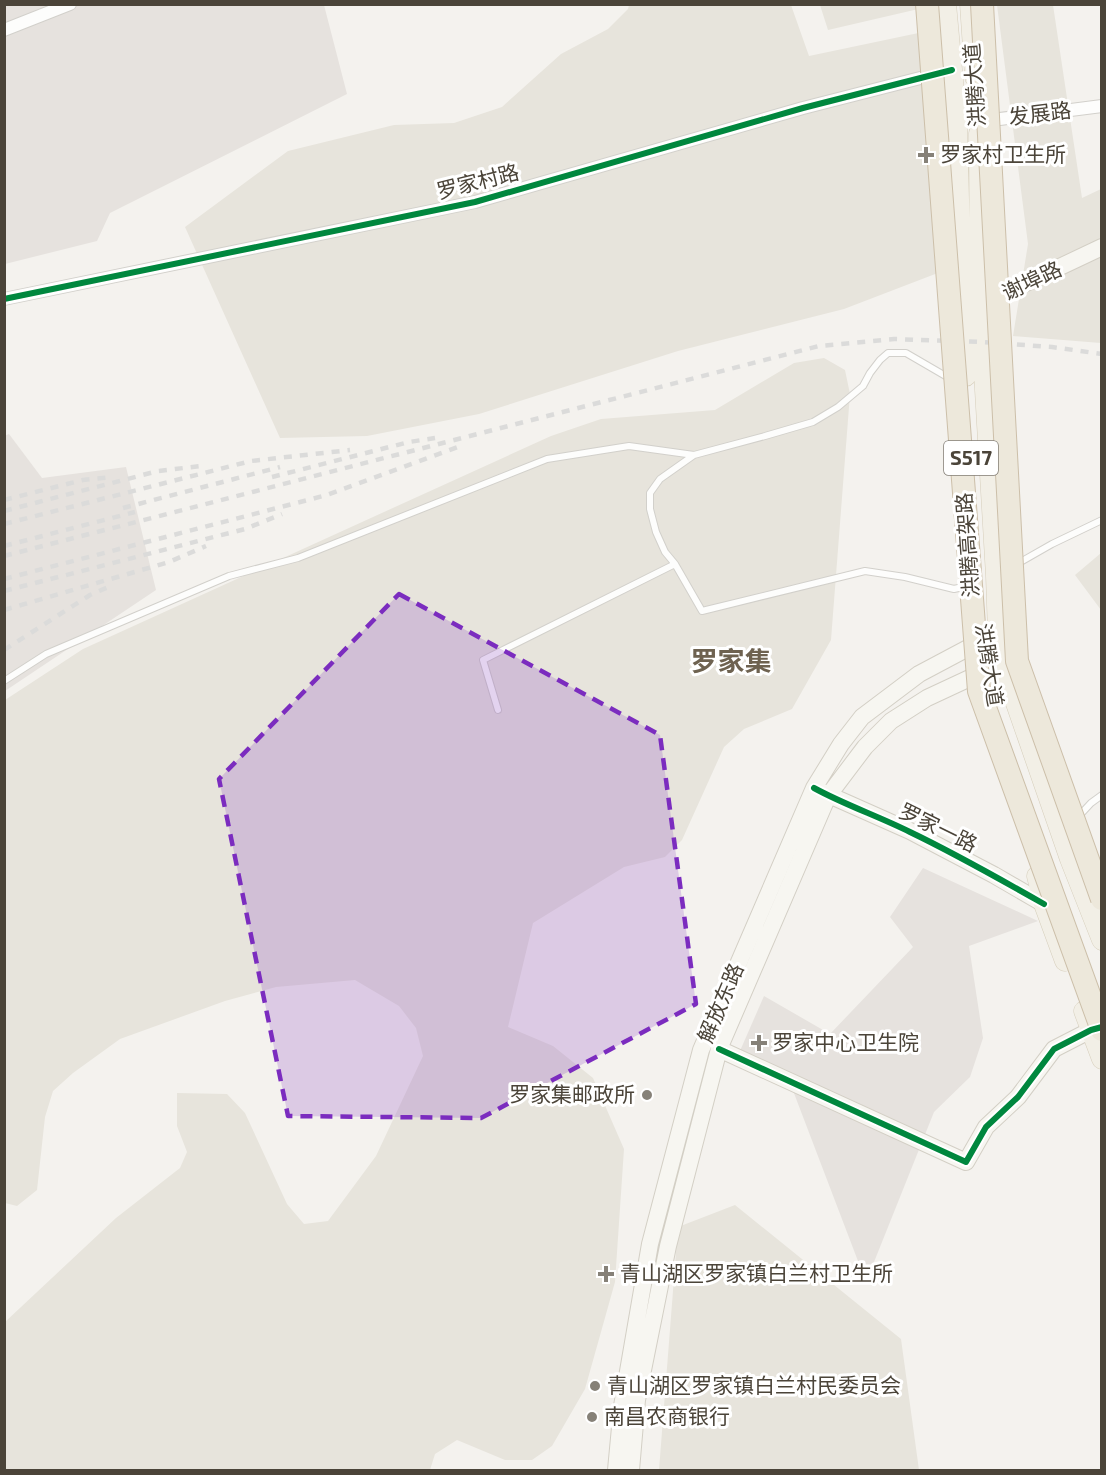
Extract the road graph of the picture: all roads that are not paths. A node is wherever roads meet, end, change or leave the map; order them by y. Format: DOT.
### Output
graph roads {
  1 [pos="69,4"];
  2 [pos="927,4"];
  3 [pos="946,4"];
  4 [pos="970,4"];
  5 [pos="982,4"];
  6 [pos="4,30"];
  7 [pos="952,70"];
  8 [pos="1101,106"];
  9 [pos="979,121"];
  10 [pos="1101,247"];
  11 [pos="4,298"];
  12 [pos="971,309"];
  13 [pos="949,378"];
  14 [pos="693,454"];
  15 [pos="1101,520"];
  16 [pos="675,564"];
  17 [pos="987,579"];
  18 [pos="990,637"];
  19 [pos="994,667"];
  20 [pos="4,681"];
  21 [pos="498,710"];
  22 [pos="821,792"];
  23 [pos="1101,795"];
  24 [pos="1069,826"];
  25 [pos="1069,837"];
  26 [pos="1071,859"];
  27 [pos="1101,899"];
  28 [pos="1044,904"];
  29 [pos="1101,940"];
  30 [pos="1098,1029"];
  31 [pos="719,1049"];
  32 [pos="1101,1059"];
  33 [pos="616,1470"];
  34 [pos="631,1470"];
  1 -- 6 [label="street"];
  2 -- 30 [label="highway, 洪腾高架路, bridge"];
  3 -- 7 [label="main road, 洪腾大道 / S517"];
  4 -- 9 [label="main road, 洪腾大道"];
  5 -- 27 [label="highway, 洪腾高架路, bridge"];
  7 -- 11 [label="street, 罗家村路"];
  7 -- 12 [label="main road, 洪腾大道 / S517"];
  8 -- 9 [label="street, 发展路"];
  9 -- 12 [label="main road, 洪腾大道"];
  10 -- 12 [label="main road, 谢埠路"];
  12 -- 17 [label="main road, 洪腾大道 / S517"];
  13 -- 14 [label="lane"];
  14 -- 16 [label="lane"];
  14 -- 20 [label="lane"];
  15 -- 17 [label="lane"];
  16 -- 17 [label="lane"];
  16 -- 21 [label="lane"];
  17 -- 18 [label="main road, 洪腾大道 / S517"];
  18 -- 19 [label="main road, 洪腾大道 / S517"];
  18 -- 22 [label="main road, 解放东路"];
  19 -- 22 [label="main road, 解放东路"];
  19 -- 26 [label="main road, 洪腾大道 / S517"];
  19 -- 28 [label="main road, 洪腾大道 / S517"];
  22 -- 28 [label="main road, 罗家一路"];
  22 -- 31 [label="main road, 解放东路"];
  22 -- 33 [label="main road, 解放东路"];
  23 -- 24 [label="lane"];
  25 -- 26 [label="lane"];
  26 -- 29 [label="main road, 洪腾大道"];
  28 -- 30 [label="main road, 洪腾大道"];
  30 -- 31 [label="main road"];
  30 -- 32 [label="main road, 洪腾大道"];
  31 -- 34 [label="main road, 解放东路"];
}
